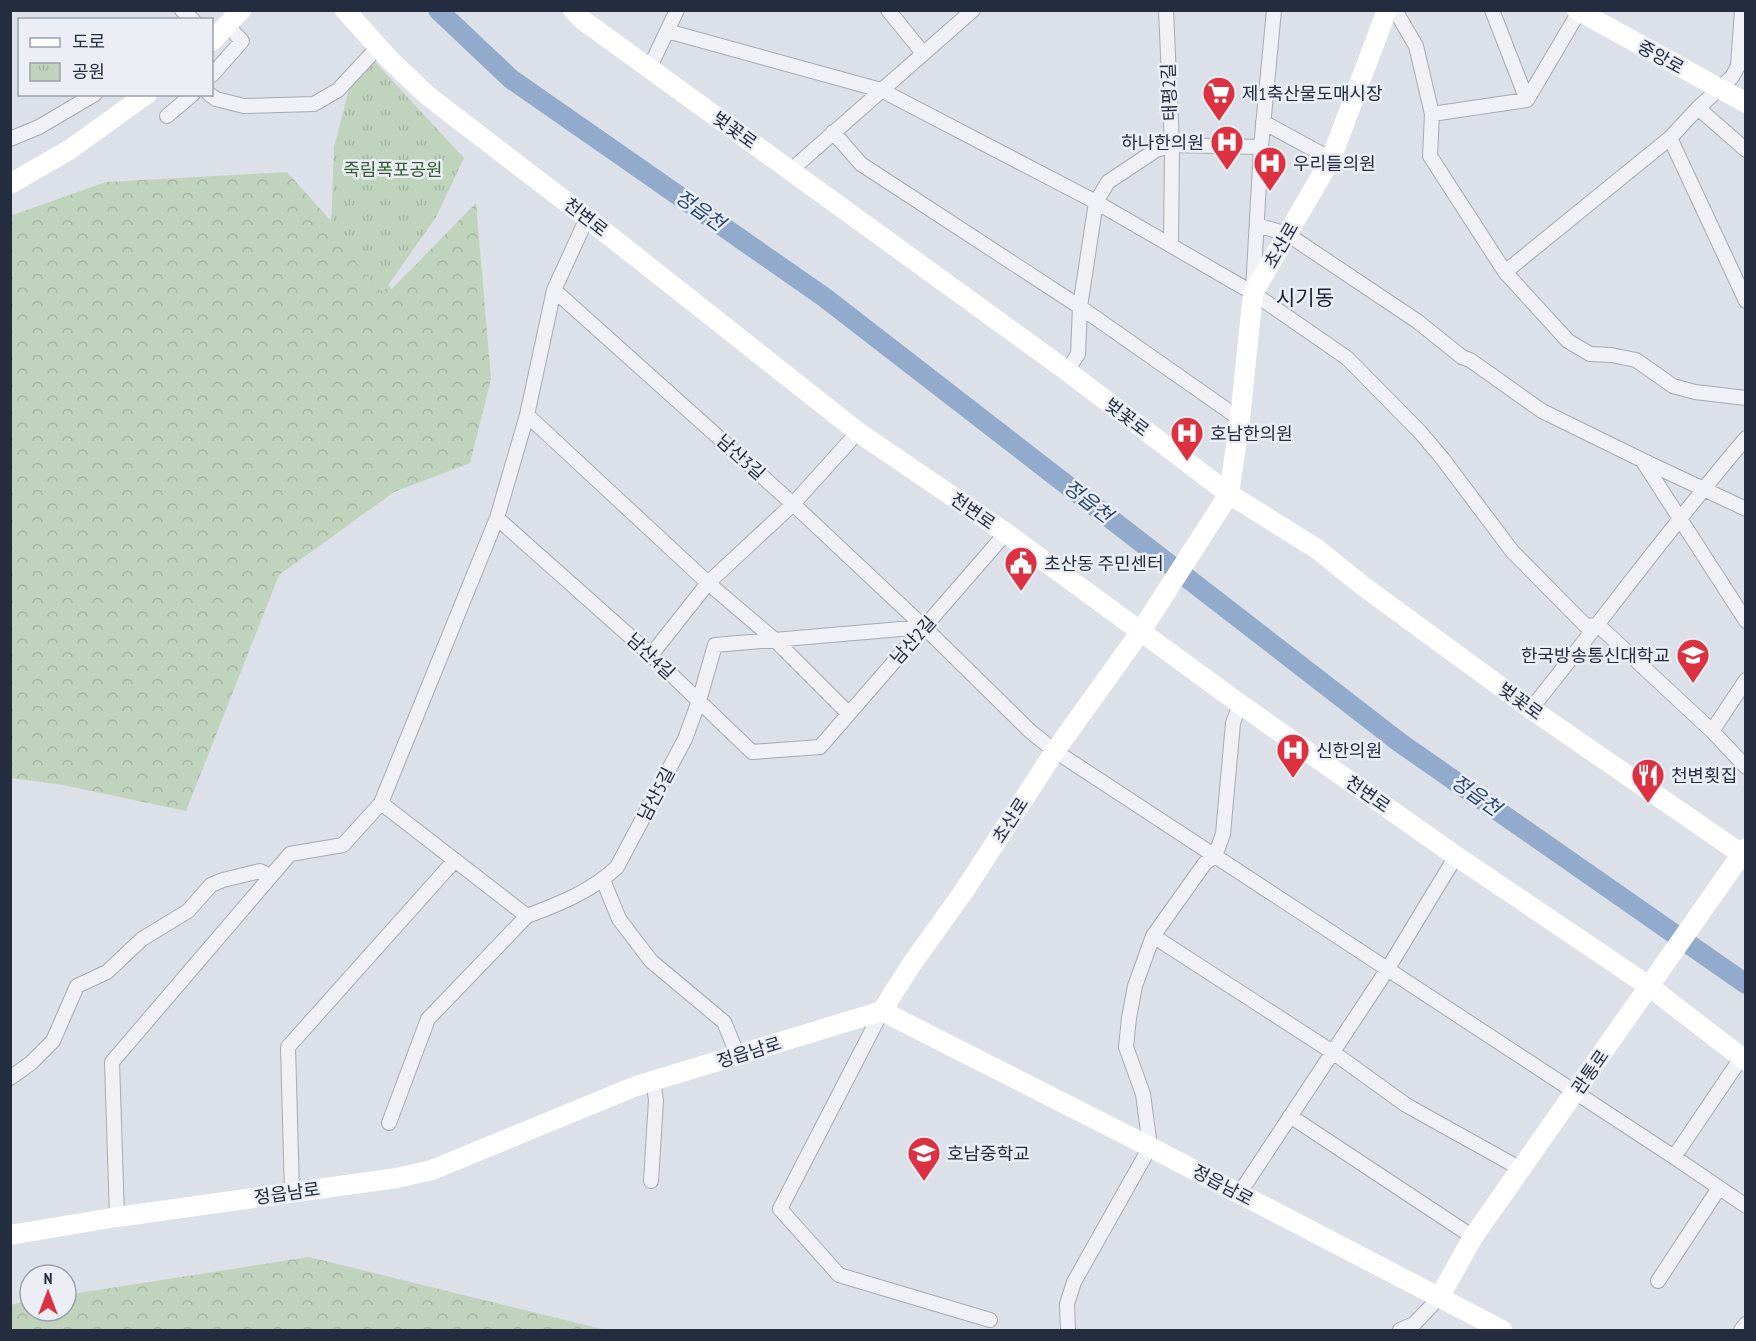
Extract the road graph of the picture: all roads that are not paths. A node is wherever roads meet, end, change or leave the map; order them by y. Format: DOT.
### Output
graph roads {
  1 [pos="241,10"];
  2 [pos="345,10"];
  3 [pos="573,10"];
  4 [pos="677,10"];
  5 [pos="888,10"];
  6 [pos="973,10"];
  7 [pos="1166,10"];
  8 [pos="1274,10"];
  9 [pos="1387,10"];
  10 [pos="1395,10"];
  11 [pos="1492,10"];
  12 [pos="1742,10"];
  13 [pos="1578,11"];
  14 [pos="667,31"];
  15 [pos="215,36"];
  16 [pos="378,47"];
  17 [pos="924,53"];
  18 [pos="226,60"];
  19 [pos="650,68"];
  20 [pos="213,74"];
  21 [pos="881,90"];
  22 [pos="1720,90"];
  23 [pos="92,96"];
  24 [pos="144,96"];
  25 [pos="191,96"];
  26 [pos="212,96"];
  27 [pos="1527,100"];
  28 [pos="1746,103"];
  29 [pos="1698,108"];
  30 [pos="1432,114"];
  31 [pos="167,116"];
  32 [pos="1263,122"];
  33 [pos="833,132"];
  34 [pos="1670,138"];
  35 [pos="10,139"];
  36 [pos="1172,145"];
  37 [pos="1261,147"];
  38 [pos="1746,150"];
  39 [pos="1330,159"];
  40 [pos="790,171"];
  41 [pos="10,184"];
  42 [pos="1096,202"];
  43 [pos="587,218"];
  44 [pos="1257,225"];
  45 [pos="1287,234"];
  46 [pos="1171,245"];
  47 [pos="1505,272"];
  48 [pos="555,290"];
  49 [pos="1253,293"];
  50 [pos="1746,301"];
  51 [pos="1080,307"];
  52 [pos="1067,371"];
  53 [pos="1746,398"];
  54 [pos="527,415"];
  55 [pos="1240,418"];
  56 [pos="858,432"];
  57 [pos="1746,438"];
  58 [pos="1642,460"];
  59 [pos="1703,488"];
  60 [pos="1229,494"];
  61 [pos="793,504"];
  62 [pos="1746,509"];
  63 [pos="497,518"];
  64 [pos="1679,518"];
  65 [pos="1006,533"];
  66 [pos="708,584"];
  67 [pos="1746,621"];
  68 [pos="1598,625"];
  69 [pos="924,627"];
  70 [pos="1142,631"];
  71 [pos="775,640"];
  72 [pos="651,655"];
  73 [pos="1746,680"];
  74 [pos="699,702"];
  75 [pos="1240,704"];
  76 [pos="1531,709"];
  77 [pos="848,713"];
  78 [pos="1712,730"];
  79 [pos="820,747"];
  80 [pos="1055,751"];
  81 [pos="1746,767"];
  82 [pos="381,802"];
  83 [pos="1744,853"];
  84 [pos="1215,856"];
  85 [pos="1456,856"];
  86 [pos="454,860"];
  87 [pos="271,876"];
  88 [pos="603,880"];
  89 [pos="527,916"];
  90 [pos="1153,936"];
  91 [pos="1387,970"];
  92 [pos="1650,987"];
  93 [pos="882,1011"];
  94 [pos="1334,1053"];
  95 [pos="738,1056"];
  96 [pos="1743,1060"];
  97 [pos="10,1078"];
  98 [pos="653,1081"];
  99 [pos="1575,1093"];
  100 [pos="1290,1116"];
  101 [pos="389,1123"];
  102 [pos="1150,1147"];
  103 [pos="1674,1157"];
  104 [pos="1521,1169"];
  105 [pos="651,1181"];
  106 [pos="1719,1188"];
  107 [pos="292,1192"];
  108 [pos="1239,1194"];
  109 [pos="1746,1206"];
  110 [pos="117,1218"];
  111 [pos="10,1235"];
  112 [pos="1473,1237"];
  113 [pos="1658,1281"];
  114 [pos="1439,1298"];
  115 [pos="990,1320"];
  116 [pos="1746,1324"];
  117 [pos="1068,1330"];
  118 [pos="1401,1330"];
  119 [pos="1502,1330"];
  120 [pos="1741,1330"];
  1 -- 15 [label="street"];
  2 -- 16 [label="street, 천변로"];
  3 -- 19 [label="street, 벚꽃로"];
  4 -- 14 [label="street"];
  5 -- 17 [label="street"];
  6 -- 17 [label="street"];
  7 -- 36 [label="street, 태평2길"];
  8 -- 32 [label="street"];
  9 -- 39 [label="street, 초산로"];
  10 -- 30 [label="street"];
  11 -- 27 [label="street"];
  12 -- 22 [label="street"];
  13 -- 22 [label="street, 중앙로"];
  13 -- 27 [label="street"];
  14 -- 19 [label="street"];
  14 -- 21 [label="street"];
  15 -- 18 [label="street"];
  15 -- 18 [label="street"];
  16 -- 26 [label="street"];
  16 -- 43 [label="street, 천변로"];
  17 -- 21 [label="street"];
  18 -- 20 [label="street"];
  19 -- 40 [label="street, 벚꽃로"];
  21 -- 33 [label="street"];
  21 -- 42 [label="street"];
  22 -- 28 [label="street, 중앙로"];
  22 -- 29 [label="street"];
  23 -- 35 [label="street"];
  24 -- 41 [label="street"];
  25 -- 31 [label="street"];
  27 -- 30 [label="street"];
  29 -- 34 [label="street"];
  29 -- 38 [label="street"];
  30 -- 47 [label="street"];
  32 -- 37 [label="street"];
  32 -- 39 [label="street"];
  33 -- 40 [label="street"];
  33 -- 51 [label="street"];
  34 -- 47 [label="street"];
  34 -- 50 [label="street"];
  36 -- 37 [label="street"];
  36 -- 42 [label="street"];
  36 -- 46 [label="street, 태평2길"];
  37 -- 44 [label="street"];
  39 -- 45 [label="street, 초산로"];
  40 -- 52 [label="street, 벚꽃로"];
  42 -- 46 [label="street"];
  42 -- 51 [label="street"];
  43 -- 48 [label="street"];
  43 -- 56 [label="street, 천변로"];
  44 -- 45 [label="street"];
  44 -- 49 [label="street"];
  45 -- 49 [label="street, 초산로"];
  45 -- 58 [label="street"];
  46 -- 49 [label="street"];
  47 -- 53 [label="street"];
  48 -- 54 [label="street"];
  48 -- 61 [label="street, 남산3길"];
  49 -- 55 [label="street, 초산로"];
  49 -- 68 [label="street"];
  51 -- 52 [label="street"];
  51 -- 55 [label="street"];
  52 -- 60 [label="street, 벚꽃로"];
  54 -- 63 [label="street"];
  54 -- 66 [label="street"];
  55 -- 60 [label="street, 초산로"];
  56 -- 61 [label="street"];
  56 -- 65 [label="street, 천변로"];
  57 -- 59 [label="street"];
  58 -- 59 [label="street"];
  58 -- 64 [label="street"];
  59 -- 62 [label="street"];
  59 -- 64 [label="street"];
  60 -- 70 [label="street, 초산로"];
  60 -- 76 [label="street, 벚꽃로"];
  61 -- 66 [label="street"];
  61 -- 69 [label="street, 남산3길"];
  63 -- 72 [label="street, 남산4길"];
  63 -- 82 [label="street"];
  64 -- 67 [label="street"];
  64 -- 68 [label="street"];
  65 -- 69 [label="street, 남산2길"];
  65 -- 70 [label="street, 천변로"];
  66 -- 71 [label="street"];
  66 -- 72 [label="street"];
  68 -- 76 [label="street"];
  68 -- 78 [label="street"];
  69 -- 71 [label="street, 남산5길"];
  69 -- 77 [label="street, 남산2길"];
  69 -- 80 [label="street, 남산3길"];
  70 -- 75 [label="street, 천변로"];
  70 -- 80 [label="street, 초산로"];
  71 -- 74 [label="street, 남산5길"];
  71 -- 77 [label="street"];
  72 -- 74 [label="street, 남산4길"];
  73 -- 78 [label="street"];
  74 -- 79 [label="street, 남산4길"];
  74 -- 88 [label="street, 남산5길"];
  75 -- 84 [label="street"];
  75 -- 85 [label="street, 천변로"];
  76 -- 83 [label="street, 벚꽃로"];
  77 -- 79 [label="street, 남산2길"];
  78 -- 81 [label="street"];
  80 -- 84 [label="street, 남산3길"];
  80 -- 93 [label="street, 초산로"];
  82 -- 86 [label="street"];
  82 -- 87 [label="street"];
  83 -- 92 [label="street, 관통로"];
  84 -- 90 [label="street"];
  84 -- 91 [label="street, 남산3길"];
  85 -- 91 [label="street"];
  85 -- 92 [label="street, 천변로"];
  86 -- 89 [label="street"];
  86 -- 107 [label="street"];
  87 -- 97 [label="street"];
  87 -- 110 [label="street"];
  88 -- 89 [label="street, 남산5길"];
  88 -- 95 [label="street"];
  89 -- 101 [label="street"];
  90 -- 94 [label="street"];
  90 -- 102 [label="street"];
  91 -- 94 [label="street"];
  91 -- 99 [label="street, 남산3길"];
  92 -- 96 [label="street, 천변로"];
  92 -- 99 [label="street, 관통로"];
  93 -- 95 [label="street, 정읍남로"];
  93 -- 102 [label="street, 정읍남로"];
  93 -- 115 [label="street"];
  94 -- 100 [label="street"];
  94 -- 104 [label="street"];
  95 -- 98 [label="street, 정읍남로"];
  96 -- 103 [label="street"];
  98 -- 105 [label="street"];
  98 -- 107 [label="street, 정읍남로"];
  99 -- 103 [label="street, 남산3길"];
  99 -- 104 [label="street, 관통로"];
  100 -- 108 [label="street"];
  100 -- 112 [label="street"];
  102 -- 108 [label="street, 정읍남로"];
  102 -- 117 [label="street"];
  103 -- 106 [label="street, 남산3길"];
  104 -- 112 [label="street, 관통로"];
  106 -- 109 [label="street, 남산3길"];
  106 -- 113 [label="street"];
  107 -- 110 [label="street, 정읍남로"];
  108 -- 114 [label="street, 정읍남로"];
  110 -- 111 [label="street, 정읍남로"];
  112 -- 114 [label="street, 관통로"];
  114 -- 118 [label="street"];
  114 -- 119 [label="street, 정읍남로"];
  116 -- 120 [label="street"];
}
